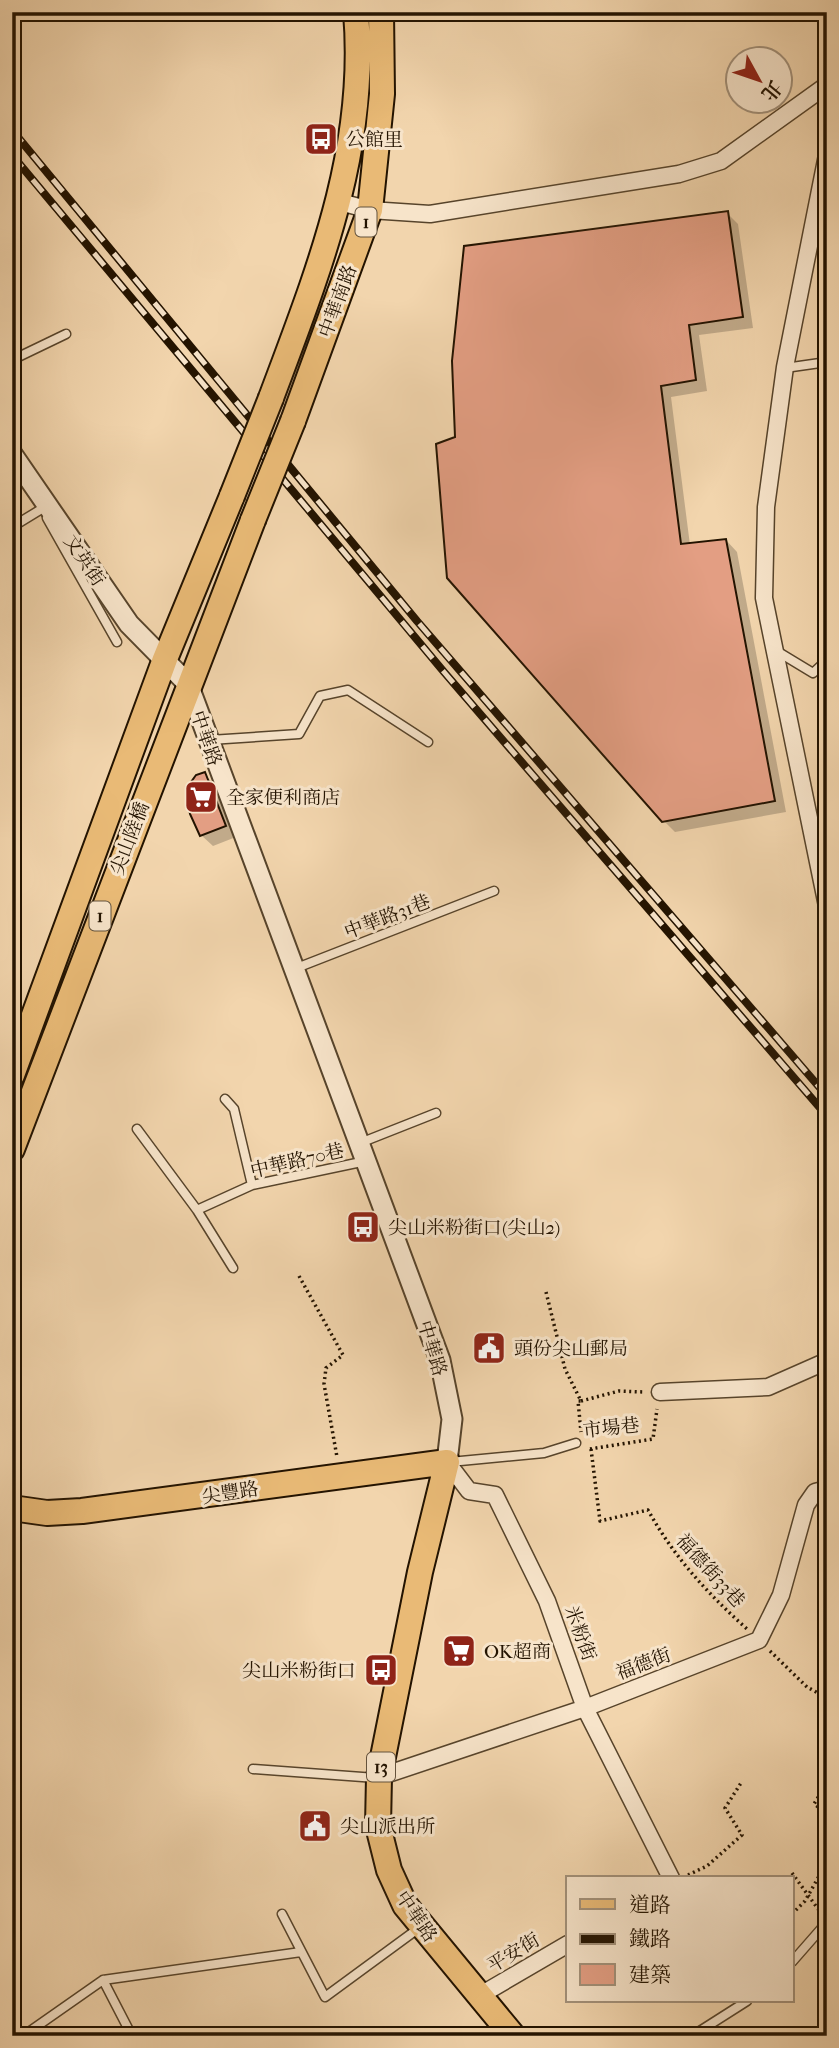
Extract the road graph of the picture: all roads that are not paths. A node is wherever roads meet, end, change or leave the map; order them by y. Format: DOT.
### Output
graph roads {
  1 [pos="356,12"];
  2 [pos="382,12"];
  3 [pos="819,12"];
  4 [pos="827,16"];
  5 [pos="382,45"];
  6 [pos="356,46"];
  7 [pos="827,85"];
  8 [pos="827,155"];
  9 [pos="340,202"];
  10 [pos="370,210"];
  11 [pos="66,334"];
  12 [pos="12,360"];
  13 [pos="827,362"];
  14 [pos="785,368"];
  15 [pos="12,454"];
  16 [pos="48,505"];
  17 [pos="12,527"];
  18 [pos="117,642"];
  19 [pos="773,648"];
  20 [pos="165,659"];
  21 [pos="827,660"];
  22 [pos="188,684"];
  23 [pos="207,740"];
  24 [pos="428,742"];
  25 [pos="494,891"];
  26 [pos="827,906"];
  27 [pos="292,969"];
  28 [pos="12,1075"];
  29 [pos="225,1098"];
  30 [pos="436,1113"];
  31 [pos="137,1129"];
  32 [pos="12,1149"];
  33 [pos="363,1152"];
  34 [pos="252,1185"];
  35 [pos="197,1210"];
  36 [pos="233,1268"];
  37 [pos="827,1361"];
  38 [pos="660,1392"];
  39 [pos="576,1443"];
  40 [pos="447,1462"];
  41 [pos="827,1489"];
  42 [pos="12,1508"];
  43 [pos="585,1708"];
  44 [pos="253,1769"];
  45 [pos="379,1777"];
  46 [pos="670,1876"];
  47 [pos="282,1914"];
  48 [pos="827,1921"];
  49 [pos="421,1926"];
  50 [pos="566,1945"];
  51 [pos="301,1952"];
  52 [pos="794,1960"];
  53 [pos="103,1980"];
  54 [pos="479,1996"];
  55 [pos="745,2002"];
  56 [pos="23,2036"];
  57 [pos="132,2036"];
  58 [pos="513,2036"];
  59 [pos="692,2036"];
  1 -- 6 [label="main road, 中華南路 / 1"];
  2 -- 5 [label="main road, 中華南路 / 1"];
  3 -- 4 [label="lane"];
  5 -- 6 [label="main road"];
  5 -- 10 [label="main road, 中華南路 / 1"];
  6 -- 9 [label="main road, 中華南路 / 1"];
  7 -- 10 [label="street"];
  8 -- 14 [label="street"];
  9 -- 10 [label="street"];
  9 -- 20 [label="main road, 中華南路 / 1, bridge"];
  10 -- 22 [label="main road, 中華南路 / 1, bridge"];
  11 -- 12 [label="lane"];
  13 -- 14 [label="lane"];
  14 -- 19 [label="street"];
  15 -- 16 [label="street, 文英街"];
  16 -- 17 [label="lane"];
  16 -- 18 [label="lane"];
  16 -- 20 [label="street, 文英街"];
  19 -- 21 [label="lane"];
  19 -- 26 [label="street"];
  20 -- 22 [label="street, 中華路"];
  20 -- 28 [label="main road, 尖山陸橋 / 1"];
  22 -- 23 [label="street, 中華路"];
  22 -- 32 [label="main road, 尖山陸橋 / 1"];
  23 -- 24 [label="lane"];
  23 -- 27 [label="street, 中華路"];
  25 -- 27 [label="lane, 中華路31巷"];
  27 -- 33 [label="street, 中華路"];
  29 -- 34 [label="lane"];
  30 -- 33 [label="lane, 中華路70巷"];
  31 -- 35 [label="lane"];
  33 -- 34 [label="lane, 中華路70巷"];
  33 -- 40 [label="street, 中華路"];
  34 -- 35 [label="lane, 中華路70巷"];
  35 -- 36 [label="lane"];
  37 -- 38 [label="street"];
  39 -- 40 [label="lane, 市場巷"];
  40 -- 42 [label="main road, 尖豐路"];
  40 -- 43 [label="street, 米粉街"];
  40 -- 45 [label="main road, 中華路 / 13"];
  41 -- 43 [label="street, 福德街"];
  43 -- 45 [label="street, 福德街"];
  43 -- 46 [label="street, 米粉街"];
  44 -- 45 [label="lane"];
  45 -- 49 [label="main road, 中華路 / 13"];
  47 -- 51 [label="lane"];
  48 -- 52 [label="lane"];
  49 -- 51 [label="lane"];
  49 -- 54 [label="main road, 中華路 / 13"];
  50 -- 54 [label="street, 平安街"];
  51 -- 53 [label="lane"];
  53 -- 56 [label="lane"];
  53 -- 57 [label="lane"];
  54 -- 58 [label="main road, 中華路 / 13"];
  55 -- 59 [label="lane"];
}
